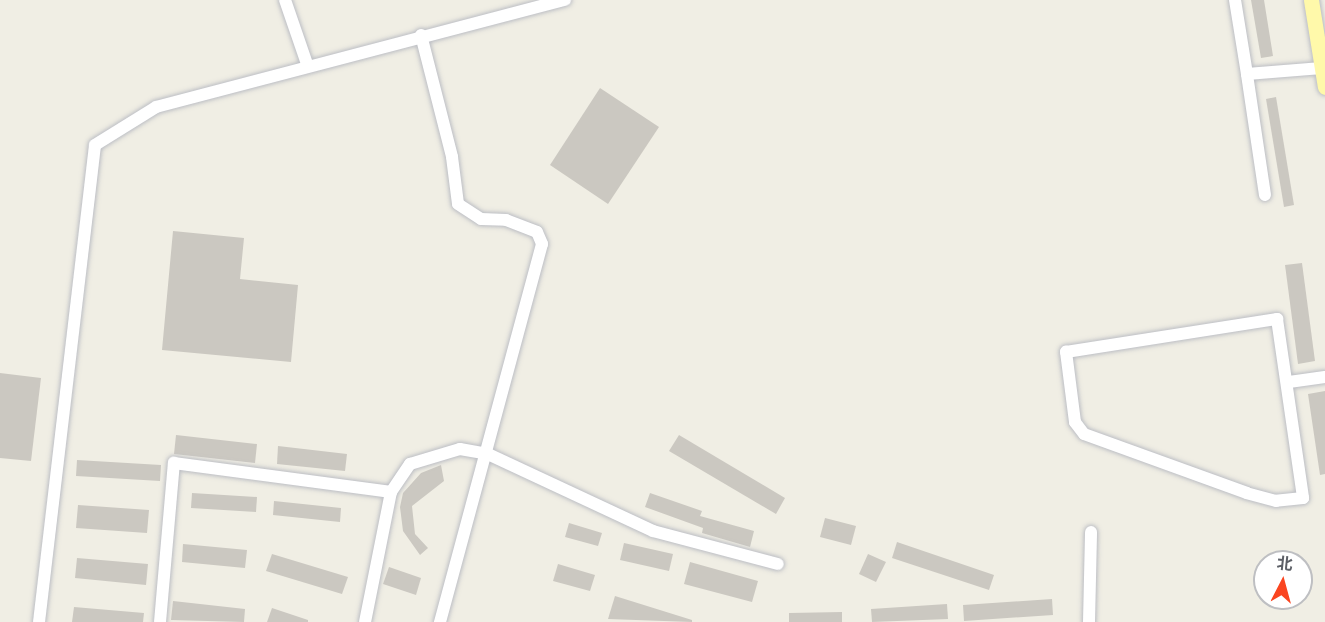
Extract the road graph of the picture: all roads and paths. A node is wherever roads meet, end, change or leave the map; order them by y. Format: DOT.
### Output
graph roads {
  1 [pos="285,0"];
  2 [pos="565,0"];
  3 [pos="1235,0"];
  4 [pos="1311,0"];
  5 [pos="421,35"];
  6 [pos="307,64"];
  7 [pos="1322,68"];
  8 [pos="1247,74"];
  9 [pos="1325,87"];
  10 [pos="1265,195"];
  11 [pos="1325,377"];
  12 [pos="1289,382"];
  13 [pos="488,454"];
  14 [pos="392,492"];
  15 [pos="1091,532"];
  16 [pos="778,564"];
  17 [pos="39,622"];
  18 [pos="160,622"];
  19 [pos="365,622"];
  20 [pos="440,622"];
  21 [pos="1089,622"];
  1 -- 6 [label="street"];
  2 -- 5 [label="street"];
  3 -- 8 [label="street"];
  4 -- 7 [label="main road"];
  5 -- 6 [label="street"];
  5 -- 13 [label="street"];
  6 -- 17 [label="street"];
  7 -- 8 [label="street"];
  7 -- 9 [label="main road"];
  8 -- 10 [label="street"];
  11 -- 12 [label="street"];
  12 -- 12 [label="street"];
  13 -- 14 [label="street"];
  13 -- 16 [label="street"];
  13 -- 20 [label="street"];
  14 -- 18 [label="street"];
  14 -- 19 [label="street"];
  15 -- 21 [label="street"];
}
